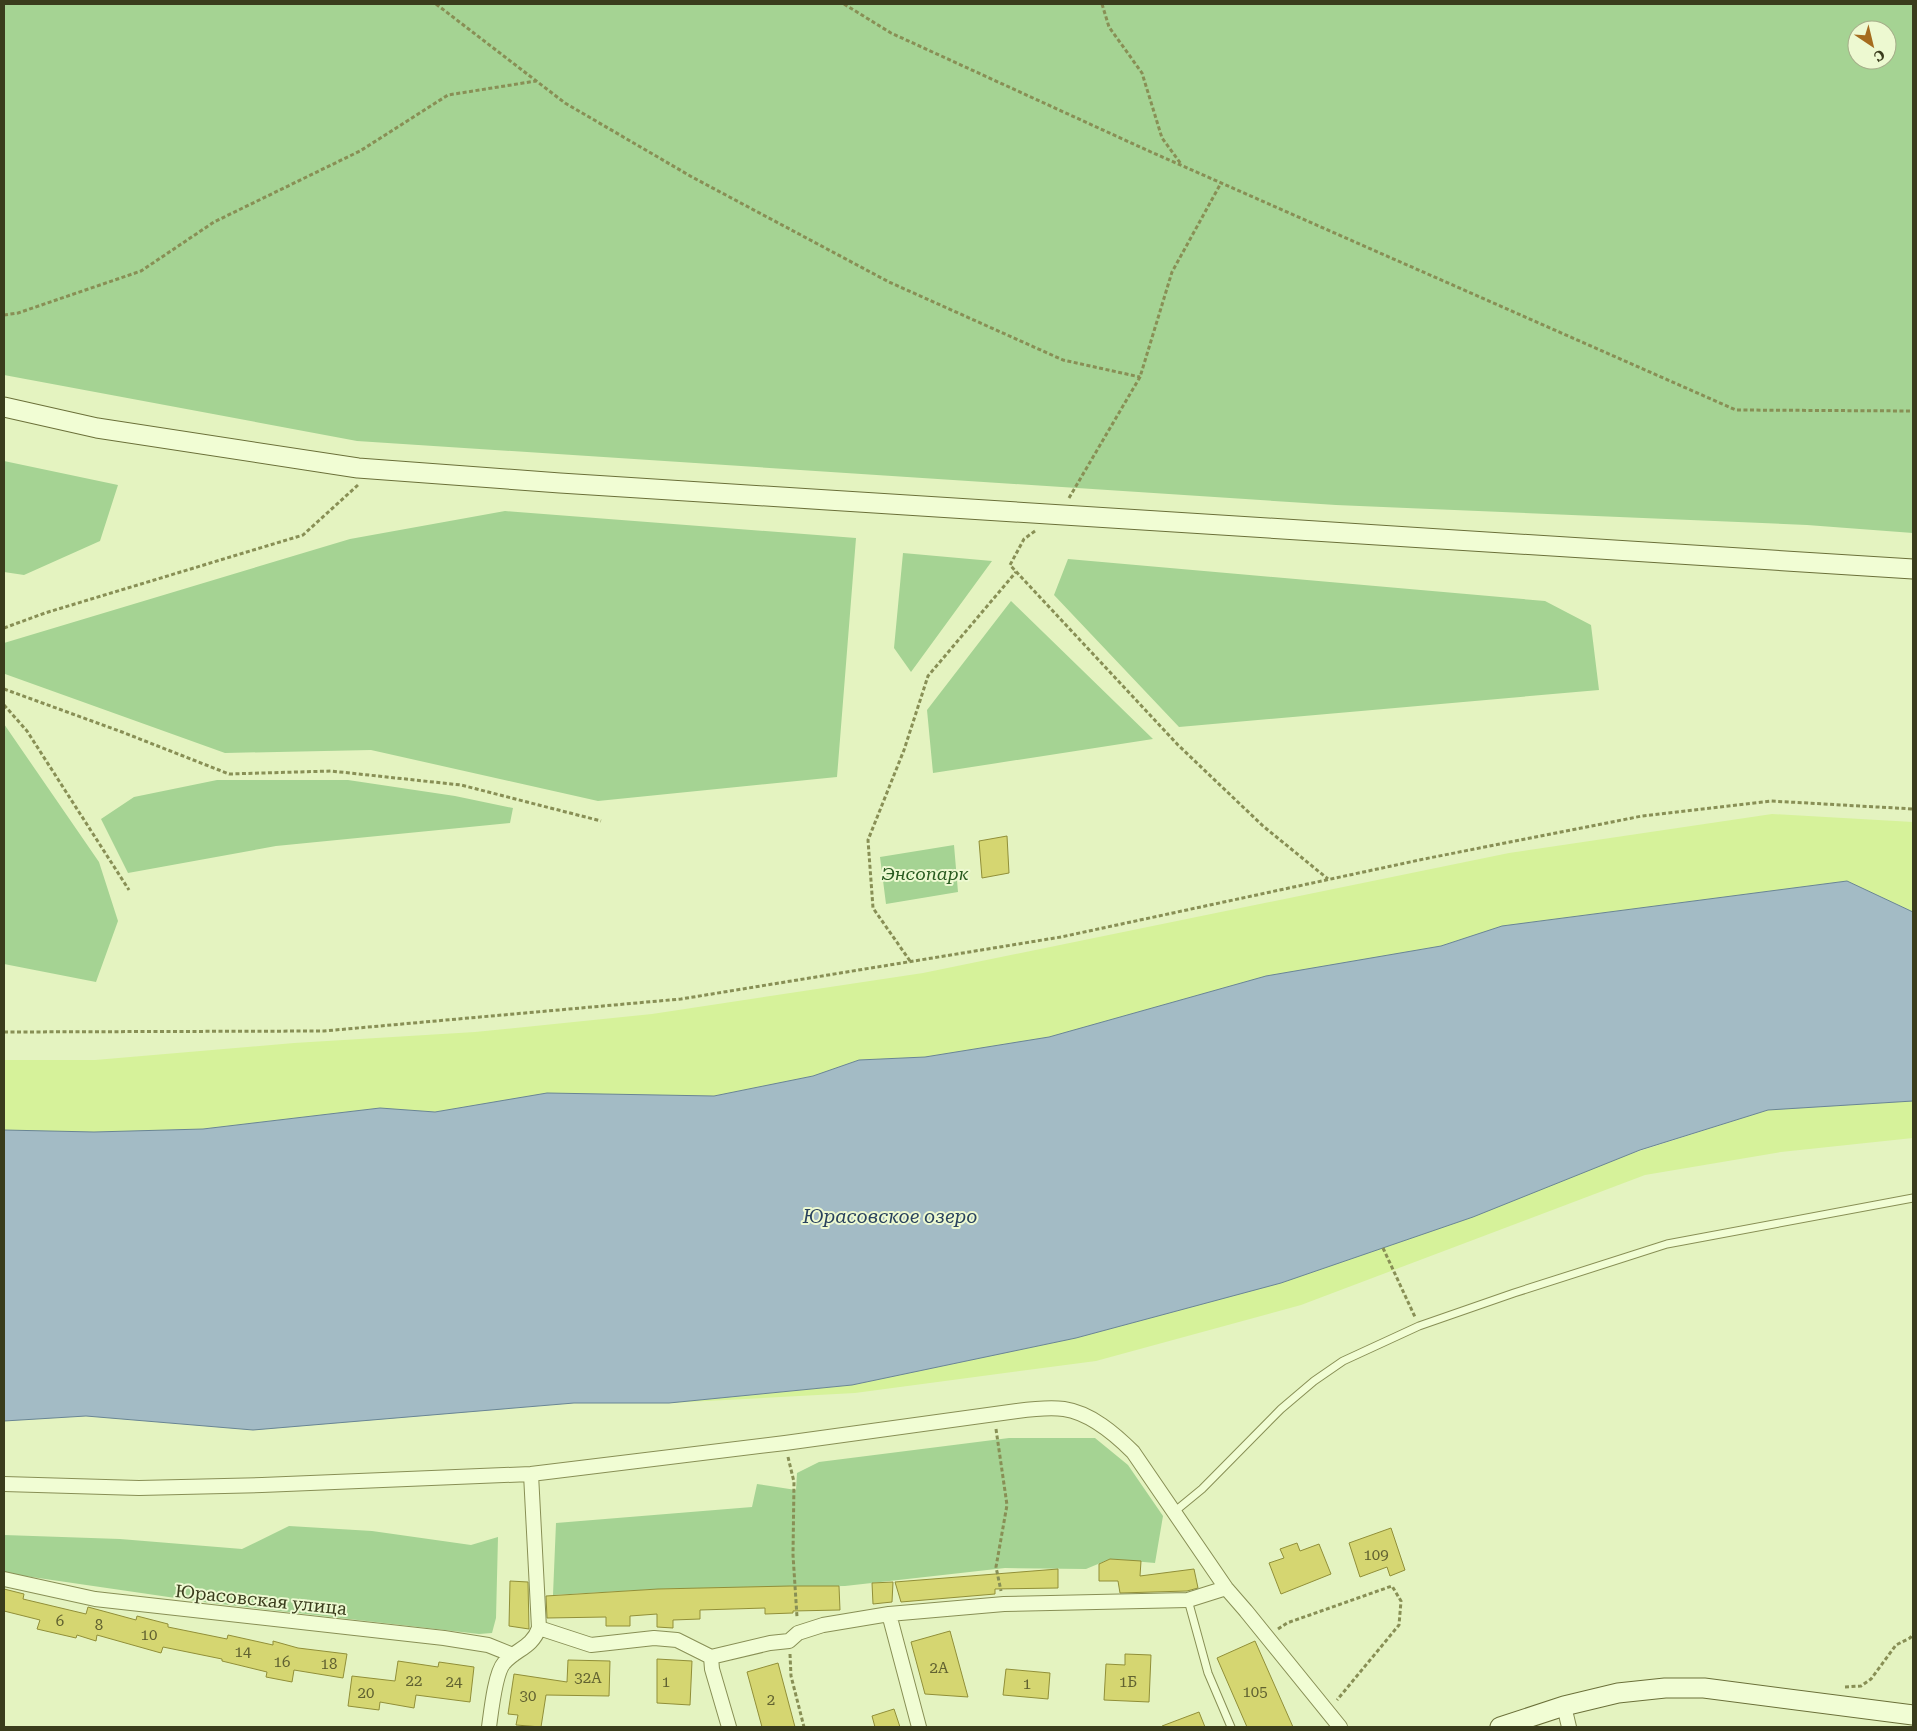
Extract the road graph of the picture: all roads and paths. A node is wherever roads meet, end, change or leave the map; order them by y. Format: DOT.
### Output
graph roads {
  1 [pos="436,4"];
  2 [pos="844,4"];
  3 [pos="1102,4"];
  4 [pos="537,80"];
  5 [pos="1182,166"];
  6 [pos="1221,183"];
  7 [pos="4,314"];
  8 [pos="1140,377"];
  9 [pos="4,407"];
  10 [pos="1913,411"];
  11 [pos="375,469"];
  12 [pos="1059,514"];
  13 [pos="1913,570"];
  14 [pos="1016,572"];
  15 [pos="4,628"];
  16 [pos="4,689"];
  17 [pos="4,705"];
  18 [pos="1913,809"];
  19 [pos="601,821"];
  20 [pos="1329,880"];
  21 [pos="129,890"];
  22 [pos="910,962"];
  23 [pos="4,1032"];
  24 [pos="1913,1198"];
  25 [pos="1383,1248"];
  26 [pos="1420,1326"];
  27 [pos="994,1414"];
  28 [pos="785,1443"];
  29 [pos="531,1474"];
  30 [pos="4,1484"];
  31 [pos="1174,1512"];
  32 [pos="4,1579"];
  33 [pos="1226,1588"];
  34 [pos="1188,1600"];
  35 [pos="1004,1604"];
  36 [pos="889,1614"];
  37 [pos="539,1628"];
  38 [pos="1913,1634"];
  39 [pos="1267,1636"];
  40 [pos="793,1637"];
  41 [pos="513,1656"];
  42 [pos="711,1657"];
  43 [pos="1564,1706"];
  44 [pos="1841,1706"];
  45 [pos="1327,1711"];
  46 [pos="1913,1715"];
  47 [pos="489,1727"];
  48 [pos="729,1727"];
  49 [pos="804,1727"];
  50 [pos="919,1727"];
  51 [pos="1231,1727"];
  52 [pos="1340,1727"];
  53 [pos="1500,1727"];
  54 [pos="1569,1727"];
  1 -- 4 [label="path"];
  2 -- 5 [label="path"];
  3 -- 5 [label="path"];
  4 -- 7 [label="path"];
  4 -- 8 [label="path"];
  5 -- 6 [label="path"];
  6 -- 8 [label="path"];
  6 -- 10 [label="path"];
  8 -- 12 [label="path"];
  9 -- 11 [label="main road"];
  11 -- 12 [label="main road"];
  11 -- 15 [label="path"];
  12 -- 13 [label="main road"];
  12 -- 14 [label="path"];
  14 -- 20 [label="path"];
  14 -- 22 [label="path"];
  16 -- 19 [label="path"];
  17 -- 21 [label="path"];
  18 -- 20 [label="path"];
  20 -- 22 [label="path"];
  22 -- 23 [label="path"];
  24 -- 26 [label="lane"];
  25 -- 26 [label="path"];
  26 -- 31 [label="lane"];
  27 -- 28 [label="street"];
  27 -- 31 [label="street"];
  27 -- 35 [label="path"];
  28 -- 29 [label="street"];
  28 -- 40 [label="path"];
  29 -- 30 [label="street"];
  29 -- 37 [label="street"];
  31 -- 33 [label="street"];
  32 -- 41 [label="street, Юрасовская улица"];
  33 -- 34 [label="street"];
  33 -- 39 [label="street"];
  34 -- 35 [label="street"];
  34 -- 51 [label="lane"];
  35 -- 36 [label="street"];
  36 -- 40 [label="street"];
  36 -- 50 [label="street"];
  37 -- 41 [label="street"];
  37 -- 42 [label="street"];
  38 -- 44 [label="path"];
  39 -- 45 [label="street"];
  39 -- 45 [label="path"];
  40 -- 42 [label="street"];
  40 -- 49 [label="path"];
  41 -- 47 [label="street"];
  42 -- 48 [label="street"];
  43 -- 44 [label="main road"];
  43 -- 53 [label="main road"];
  43 -- 54 [label="street"];
  44 -- 46 [label="main road"];
  45 -- 52 [label="street"];
}
